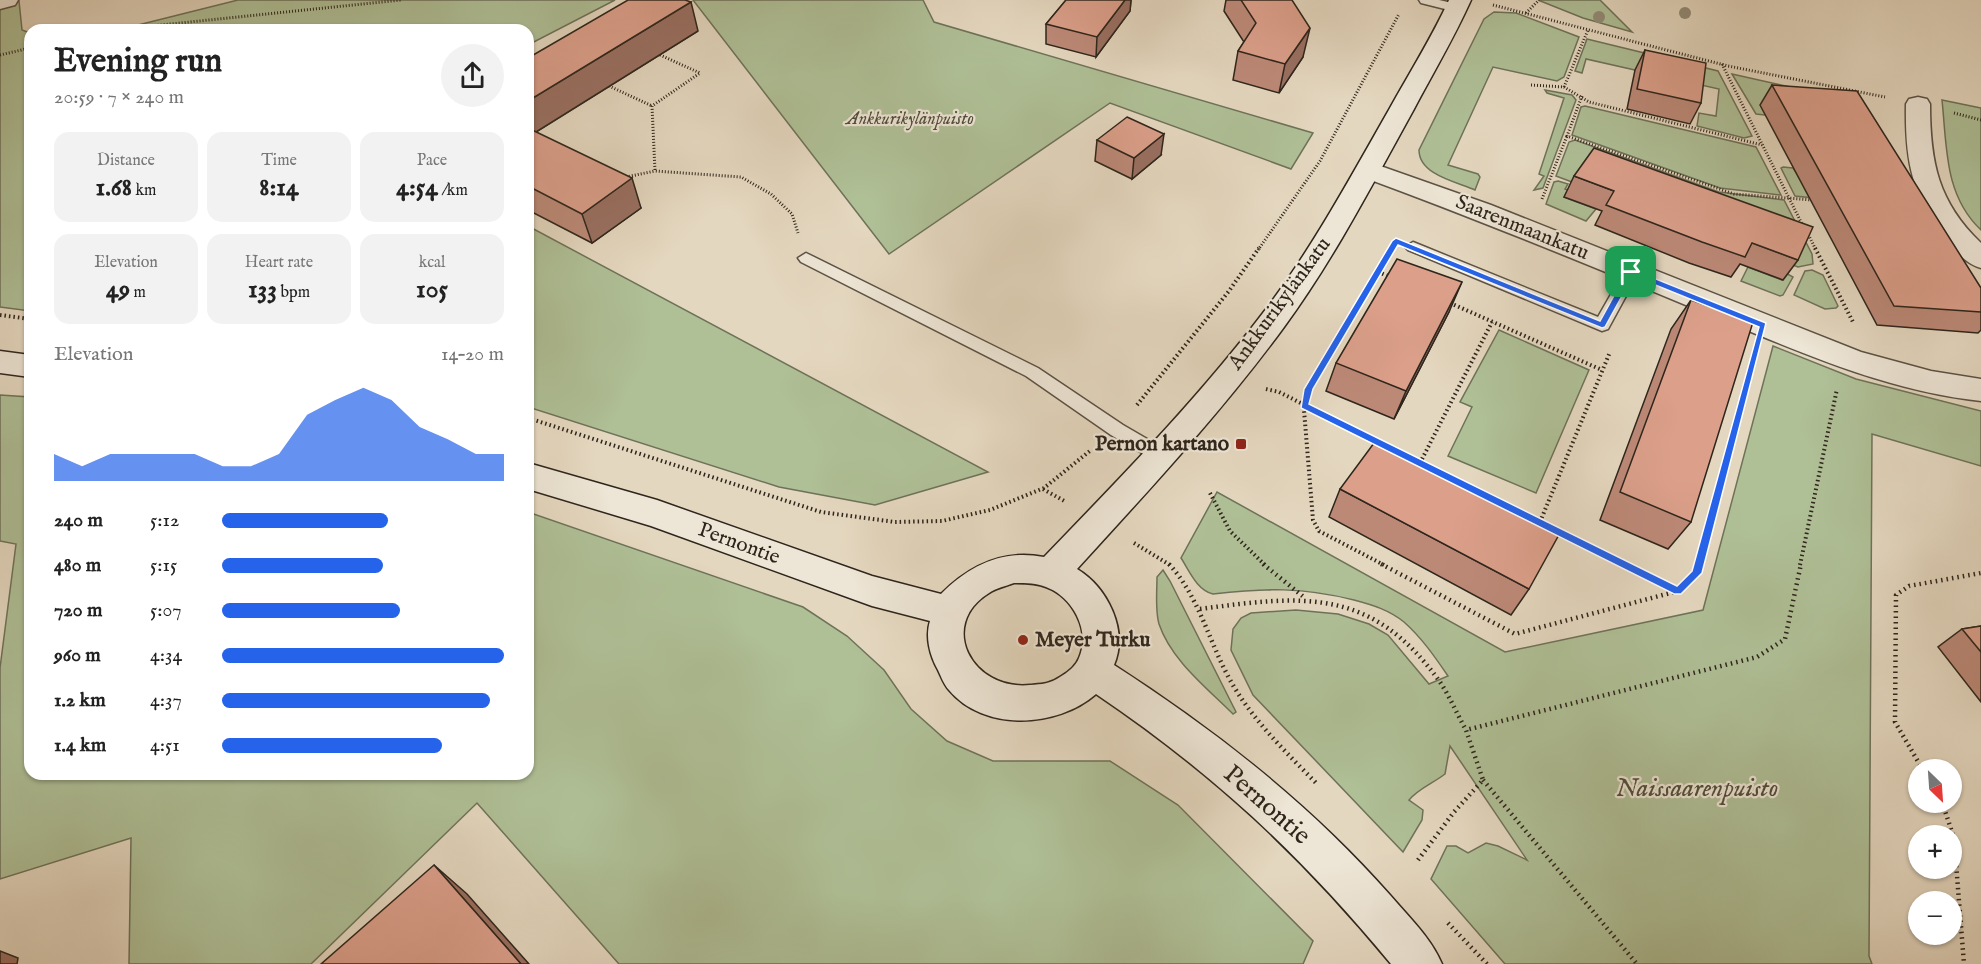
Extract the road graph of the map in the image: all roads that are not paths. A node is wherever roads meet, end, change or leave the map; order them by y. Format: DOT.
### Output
graph roads {
  1 [pos="7,0"];
  2 [pos="1425,0"];
  3 [pos="0,2"];
  4 [pos="1468,4"];
  5 [pos="1918,104"];
  6 [pos="1369,170"];
  7 [pos="1413,247"];
  8 [pos="806,258"];
  9 [pos="1981,260"];
  10 [pos="1631,272"];
  11 [pos="0,362"];
  12 [pos="24,365"];
  13 [pos="1981,390"];
  14 [pos="1160,455"];
  15 [pos="534,478"];
  16 [pos="1051,573"];
  17 [pos="949,611"];
  18 [pos="1092,670"];
  19 [pos="1420,964"];
  1 -- 3 [label="street"];
  2 -- 4 [label="lane"];
  4 -- 6 [label="street, Ankkurikylänkatu"];
  5 -- 9 [label="street"];
  6 -- 10 [label="street, Saarenmaankatu"];
  6 -- 14 [label="street, Ankkurikylänkatu"];
  7 -- 10 [label="lane"];
  8 -- 14 [label="lane"];
  10 -- 13 [label="street, Saarenmaankatu"];
  11 -- 12 [label="street"];
  14 -- 16 [label="street, Ankkurikylänkatu"];
  15 -- 17 [label="street, Pernontie"];
  16 -- 17 [label="street"];
  16 -- 18 [label="street"];
  17 -- 18 [label="street"];
  18 -- 19 [label="street, Pernontie"];
}
